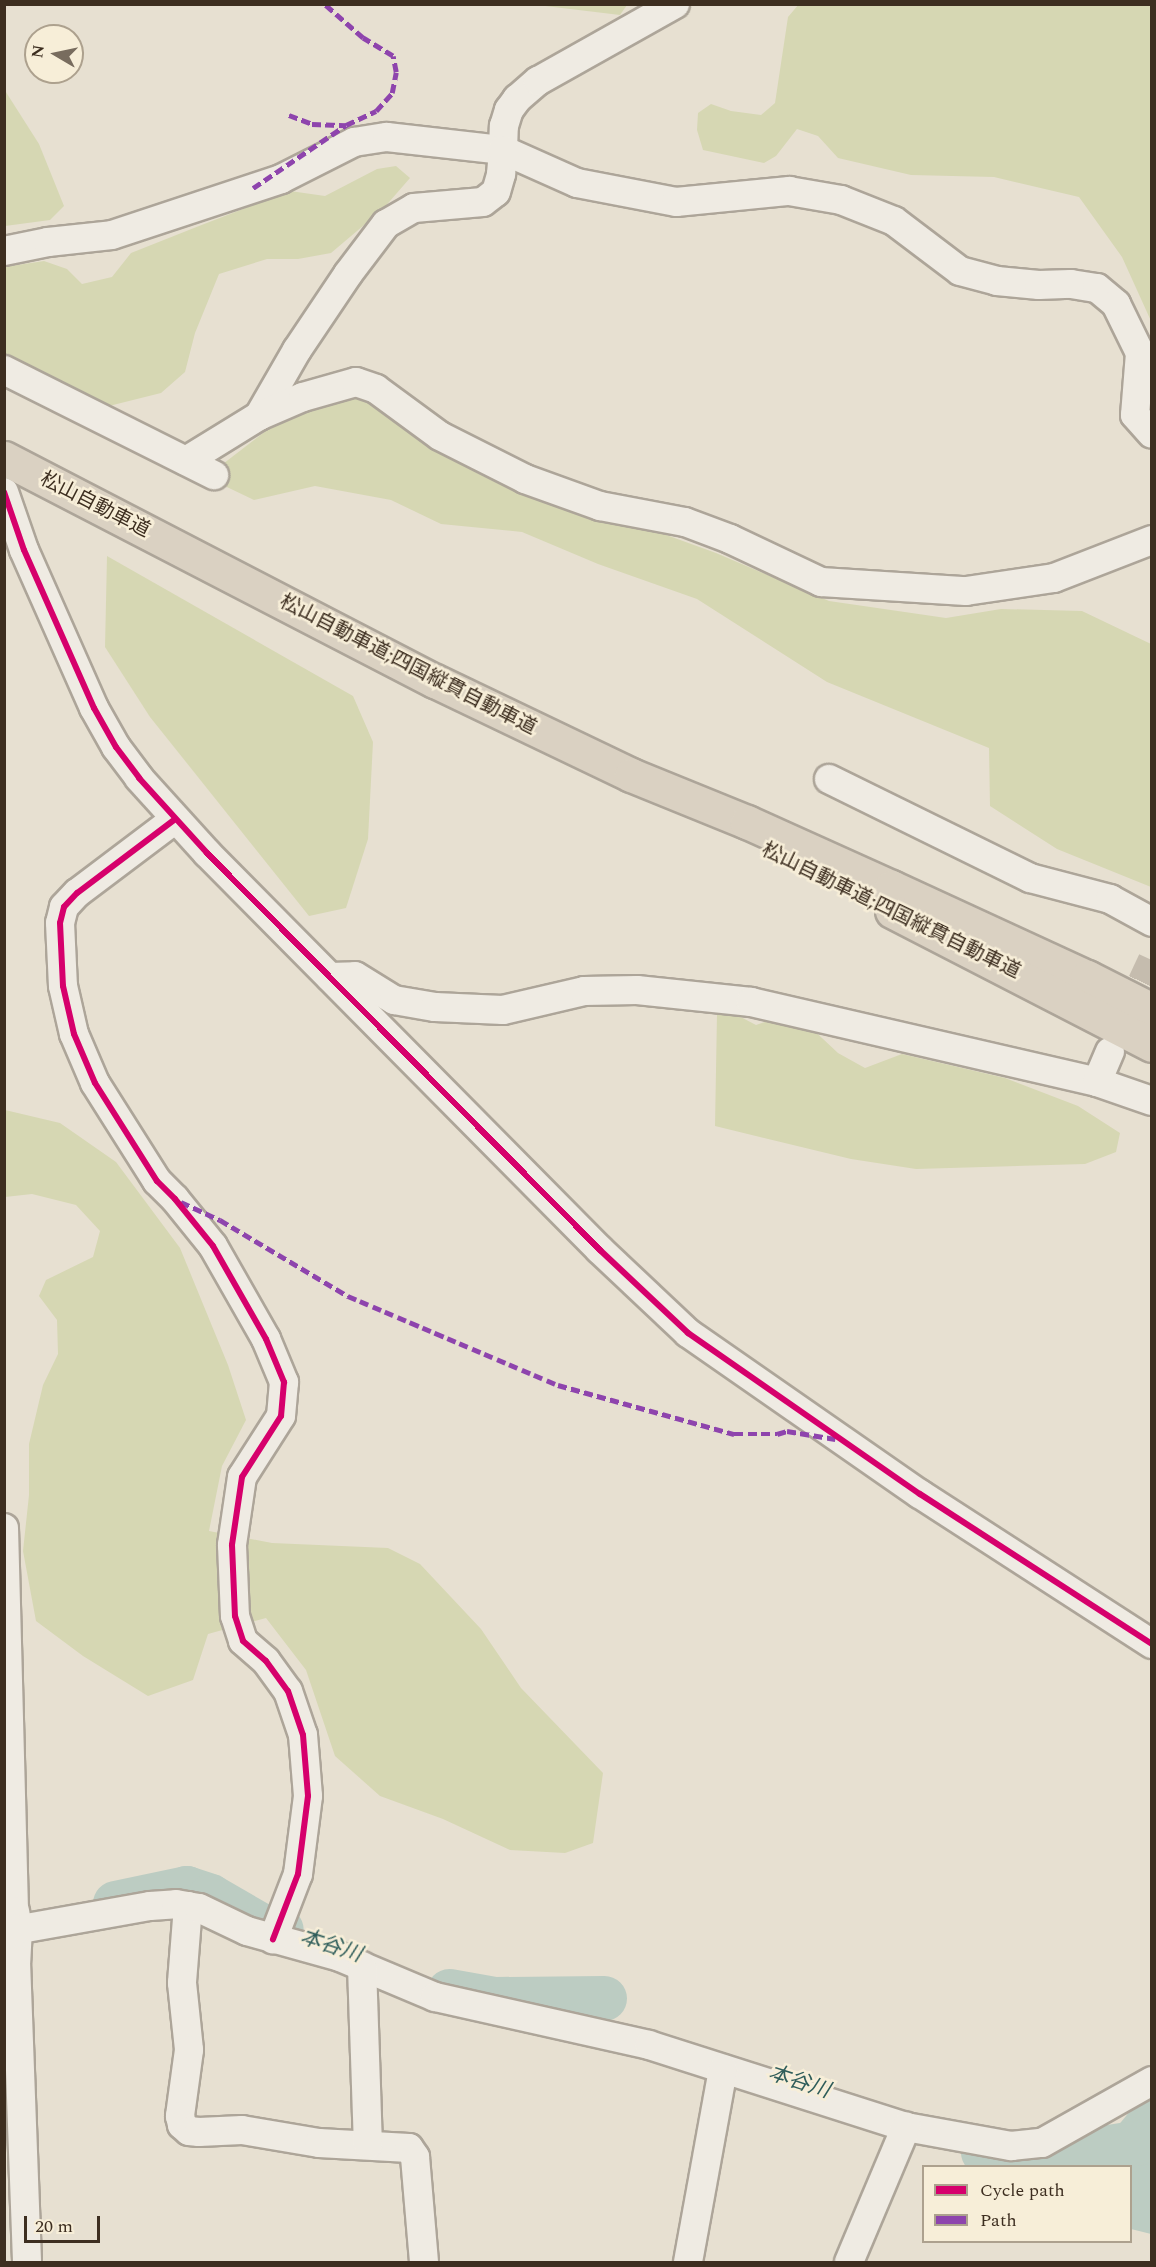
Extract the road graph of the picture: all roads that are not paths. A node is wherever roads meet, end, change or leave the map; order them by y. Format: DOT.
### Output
graph roads {
  1 [pos="675,4"];
  2 [pos="503,150"];
  3 [pos="4,251"];
  4 [pos="4,370"];
  5 [pos="259,416"];
  6 [pos="1152,434"];
  7 [pos="4,458"];
  8 [pos="186,461"];
  9 [pos="214,475"];
  10 [pos="4,492"];
  11 [pos="1152,540"];
  12 [pos="186,552"];
  13 [pos="631,775"];
  14 [pos="829,779"];
  15 [pos="174,819"];
  16 [pos="1152,922"];
  17 [pos="330,977"];
  18 [pos="1152,1010"];
  19 [pos="1152,1045"];
  20 [pos="1110,1052"];
  21 [pos="1096,1082"];
  22 [pos="1152,1101"];
  23 [pos="4,1528"];
  24 [pos="1152,1644"];
  25 [pos="188,1906"];
  26 [pos="10,1917"];
  27 [pos="273,1939"];
  28 [pos="362,1966"];
  29 [pos="723,2069"];
  30 [pos="1152,2081"];
  31 [pos="906,2127"];
  32 [pos="368,2145"];
  33 [pos="27,2262"];
  34 [pos="424,2262"];
  35 [pos="688,2262"];
  36 [pos="849,2262"];
  1 -- 2 [label="street"];
  2 -- 3 [label="street"];
  2 -- 5 [label="street"];
  2 -- 6 [label="street"];
  4 -- 8 [label="street"];
  5 -- 8 [label="street"];
  5 -- 11 [label="street"];
  7 -- 12 [label="highway, 松山自動車道"];
  8 -- 9 [label="street"];
  10 -- 15 [label="street"];
  12 -- 13 [label="highway, 松山自動車道;四国縦貫自動車道"];
  13 -- 18 [label="highway, 松山自動車道;四国縦貫自動車道"];
  13 -- 19 [label="highway, 松山自動車道;四国縦貫自動車道"];
  14 -- 16 [label="street"];
  15 -- 17 [label="street"];
  15 -- 27 [label="street"];
  17 -- 21 [label="street"];
  17 -- 24 [label="street"];
  20 -- 21 [label="street"];
  21 -- 22 [label="street"];
  23 -- 26 [label="street"];
  25 -- 26 [label="street"];
  25 -- 27 [label="street"];
  25 -- 32 [label="street"];
  26 -- 33 [label="street"];
  27 -- 28 [label="street"];
  28 -- 29 [label="street"];
  28 -- 32 [label="street"];
  29 -- 31 [label="street"];
  29 -- 35 [label="street"];
  30 -- 31 [label="street"];
  31 -- 36 [label="street"];
  32 -- 34 [label="street"];
}
